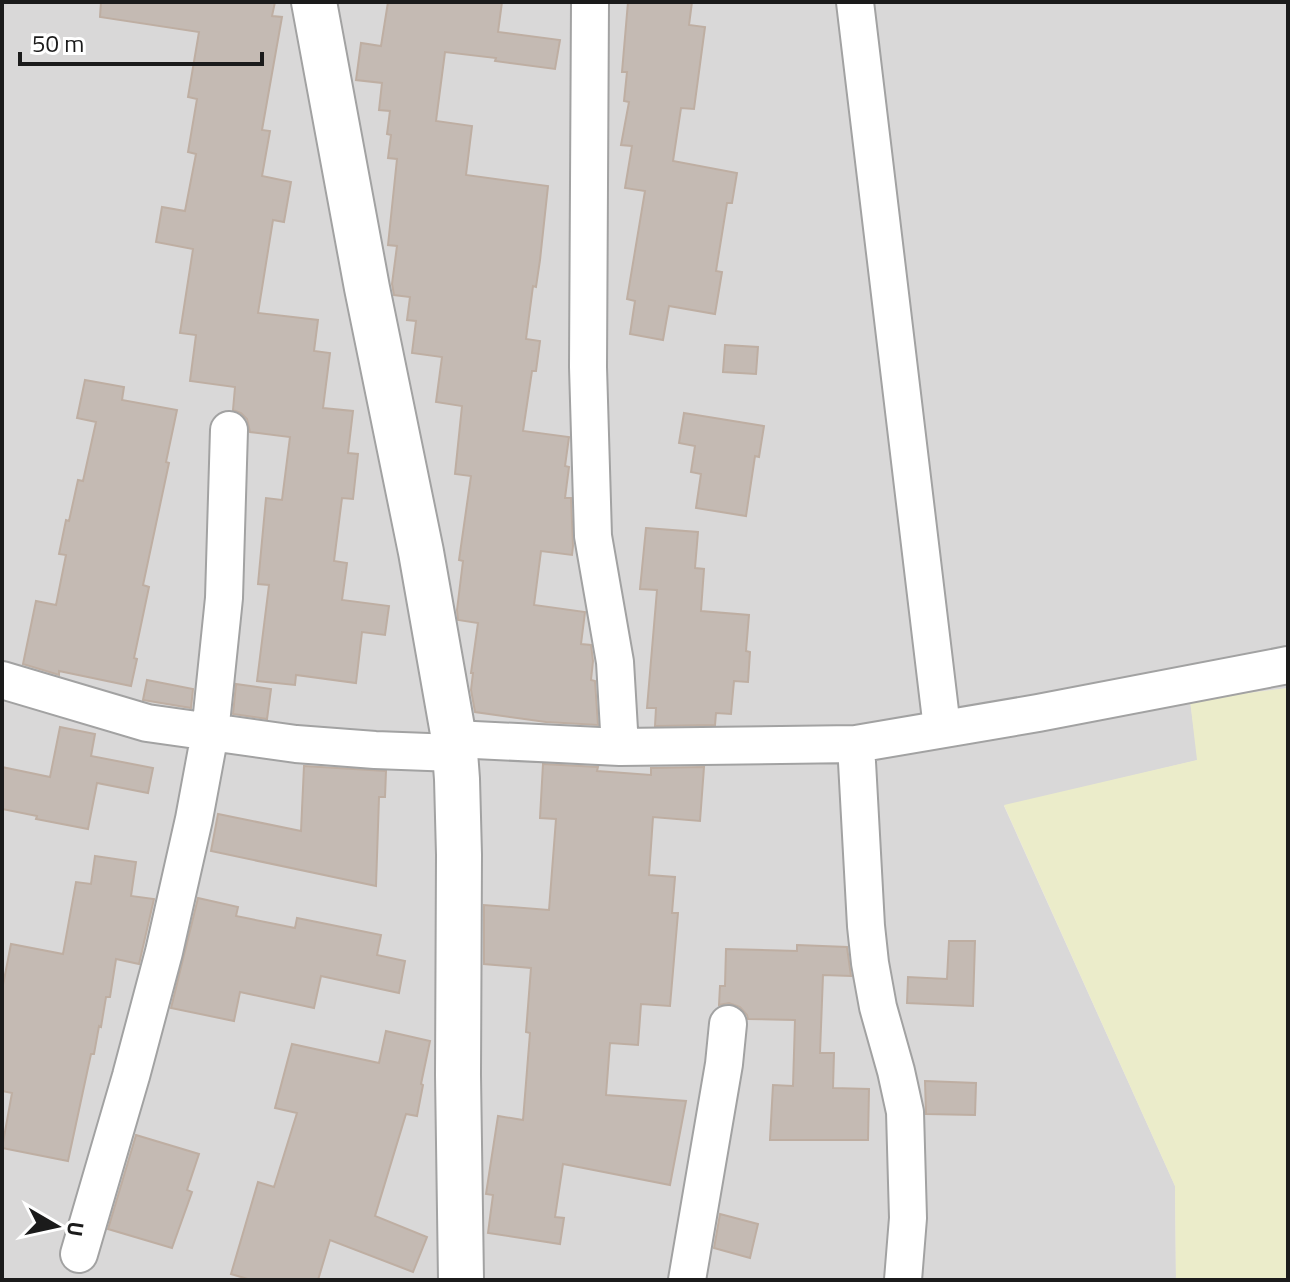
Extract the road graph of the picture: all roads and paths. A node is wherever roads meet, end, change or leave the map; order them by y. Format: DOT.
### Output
graph roads {
  1 [pos="314,2"];
  2 [pos="590,2"];
  3 [pos="855,2"];
  4 [pos="229,430"];
  5 [pos="1288,665"];
  6 [pos="2,680"];
  7 [pos="942,728"];
  8 [pos="210,733"];
  9 [pos="856,744"];
  10 [pos="454,746"];
  11 [pos="620,747"];
  12 [pos="728,1024"];
  13 [pos="79,1254"];
  14 [pos="461,1280"];
  15 [pos="687,1280"];
  16 [pos="903,1280"];
  1 -- 10 [label="street"];
  2 -- 11 [label="street"];
  3 -- 7 [label="street"];
  4 -- 8 [label="street"];
  5 -- 7 [label="street"];
  6 -- 8 [label="street"];
  7 -- 9 [label="street"];
  8 -- 10 [label="street"];
  8 -- 13 [label="street"];
  9 -- 11 [label="street"];
  9 -- 16 [label="street"];
  10 -- 11 [label="street"];
  10 -- 14 [label="street"];
  12 -- 15 [label="street"];
}
